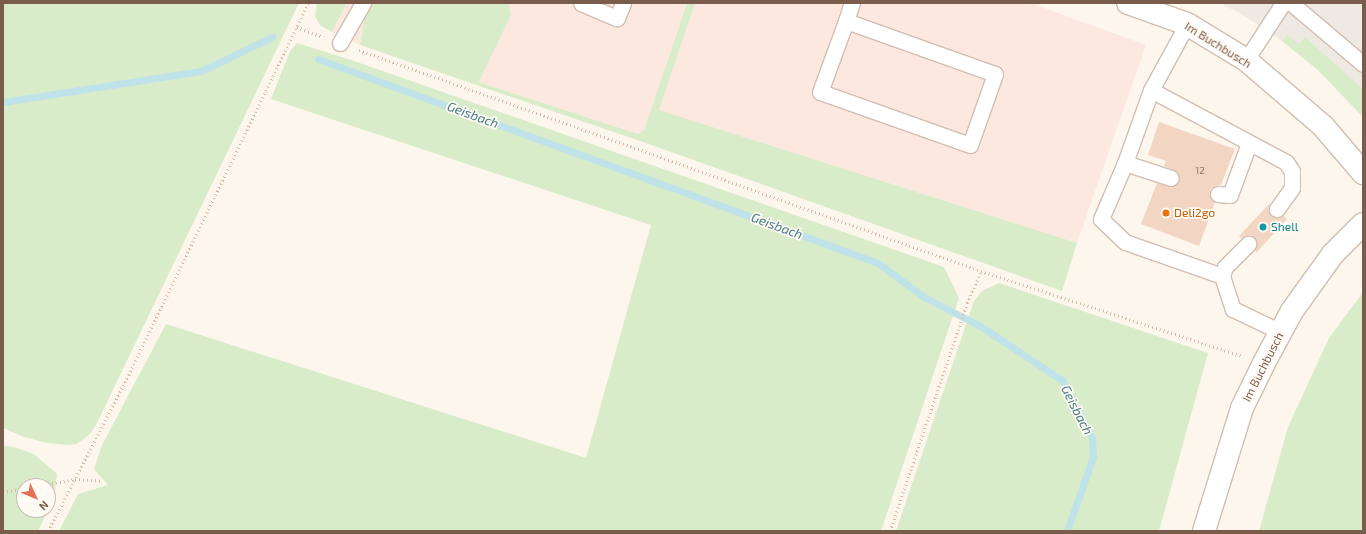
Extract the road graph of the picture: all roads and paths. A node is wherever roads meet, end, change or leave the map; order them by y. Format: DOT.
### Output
graph roads {
  1 [pos="308,3"];
  2 [pos="363,3"];
  3 [pos="581,3"];
  4 [pos="623,3"];
  5 [pos="852,3"];
  6 [pos="1128,3"];
  7 [pos="1283,3"];
  8 [pos="1292,3"];
  9 [pos="846,21"];
  10 [pos="1187,24"];
  11 [pos="296,27"];
  12 [pos="340,43"];
  13 [pos="1246,60"];
  14 [pos="1363,64"];
  15 [pos="1151,90"];
  16 [pos="1249,143"];
  17 [pos="1124,163"];
  18 [pos="1363,173"];
  19 [pos="1171,178"];
  20 [pos="1218,194"];
  21 [pos="1277,209"];
  22 [pos="1363,224"];
  23 [pos="1248,244"];
  24 [pos="981,272"];
  25 [pos="1222,276"];
  26 [pos="1280,332"];
  27 [pos="1264,363"];
  28 [pos="75,479"];
  29 [pos="101,481"];
  30 [pos="56,482"];
  31 [pos="16,490"];
  32 [pos="3,492"];
  33 [pos="48,531"];
  34 [pos="890,531"];
  35 [pos="1204,531"];
  1 -- 11 [label="path"];
  2 -- 12 [label="lane"];
  3 -- 4 [label="lane"];
  5 -- 9 [label="lane"];
  6 -- 10 [label="street, Im Buchbusch"];
  7 -- 13 [label="lane"];
  8 -- 14 [label="lane"];
  9 -- 9 [label="lane"];
  10 -- 13 [label="street, Im Buchbusch"];
  10 -- 15 [label="lane"];
  11 -- 12 [label="path"];
  11 -- 28 [label="path"];
  12 -- 24 [label="path"];
  13 -- 18 [label="street, Im Buchbusch"];
  15 -- 16 [label="lane"];
  15 -- 17 [label="lane"];
  16 -- 20 [label="lane"];
  16 -- 21 [label="lane"];
  17 -- 19 [label="lane"];
  17 -- 25 [label="lane"];
  22 -- 26 [label="street, Im Buchbusch"];
  23 -- 25 [label="lane"];
  24 -- 27 [label="path"];
  24 -- 34 [label="path"];
  25 -- 26 [label="lane"];
  26 -- 27 [label="street, Im Buchbusch"];
  27 -- 35 [label="street, Im Buchbusch"];
  28 -- 29 [label="path"];
  28 -- 30 [label="path"];
  28 -- 33 [label="path"];
  31 -- 32 [label="path"];
}
